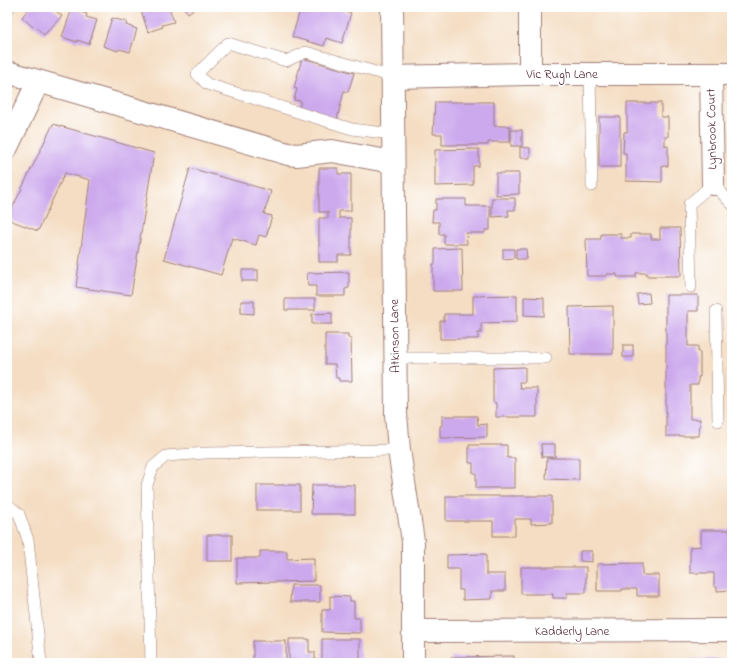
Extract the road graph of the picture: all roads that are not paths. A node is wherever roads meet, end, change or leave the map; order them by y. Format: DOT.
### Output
graph roads {
  1 [pos="10,7"];
  2 [pos="392,7"];
  3 [pos="530,7"];
  4 [pos="7,9"];
  5 [pos="7,72"];
  6 [pos="530,74"];
  7 [pos="590,74"];
  8 [pos="722,74"];
  9 [pos="393,77"];
  10 [pos="38,82"];
  11 [pos="392,134"];
  12 [pos="7,147"];
  13 [pos="392,162"];
  14 [pos="713,184"];
  15 [pos="592,186"];
  16 [pos="732,204"];
  17 [pos="691,287"];
  18 [pos="716,311"];
  19 [pos="396,358"];
  20 [pos="546,358"];
  21 [pos="718,421"];
  22 [pos="399,450"];
  23 [pos="7,504"];
  24 [pos="732,630"];
  25 [pos="413,632"];
  26 [pos="41,663"];
  27 [pos="151,663"];
  28 [pos="413,663"];
  1 -- 4 [label="lane"];
  2 -- 9 [label="street, Atkinson Lane"];
  3 -- 6 [label="street"];
  5 -- 10 [label="street"];
  6 -- 7 [label="street, Vic Rugh Lane"];
  6 -- 9 [label="street, Vic Rugh Lane"];
  7 -- 8 [label="street, Vic Rugh Lane"];
  7 -- 15 [label="lane"];
  8 -- 14 [label="street, Lynbrook Court"];
  9 -- 11 [label="street, Atkinson Lane"];
  9 -- 11 [label="lane"];
  10 -- 12 [label="street"];
  10 -- 13 [label="street"];
  11 -- 13 [label="street, Atkinson Lane"];
  13 -- 19 [label="street, Atkinson Lane"];
  14 -- 16 [label="lane"];
  14 -- 17 [label="lane"];
  18 -- 21 [label="lane"];
  19 -- 20 [label="lane"];
  19 -- 22 [label="street, Atkinson Lane"];
  22 -- 25 [label="street, Atkinson Lane"];
  22 -- 27 [label="lane"];
  23 -- 26 [label="lane"];
  24 -- 25 [label="street, Kadderly Lane"];
  25 -- 28 [label="street, Atkinson Lane"];
}
